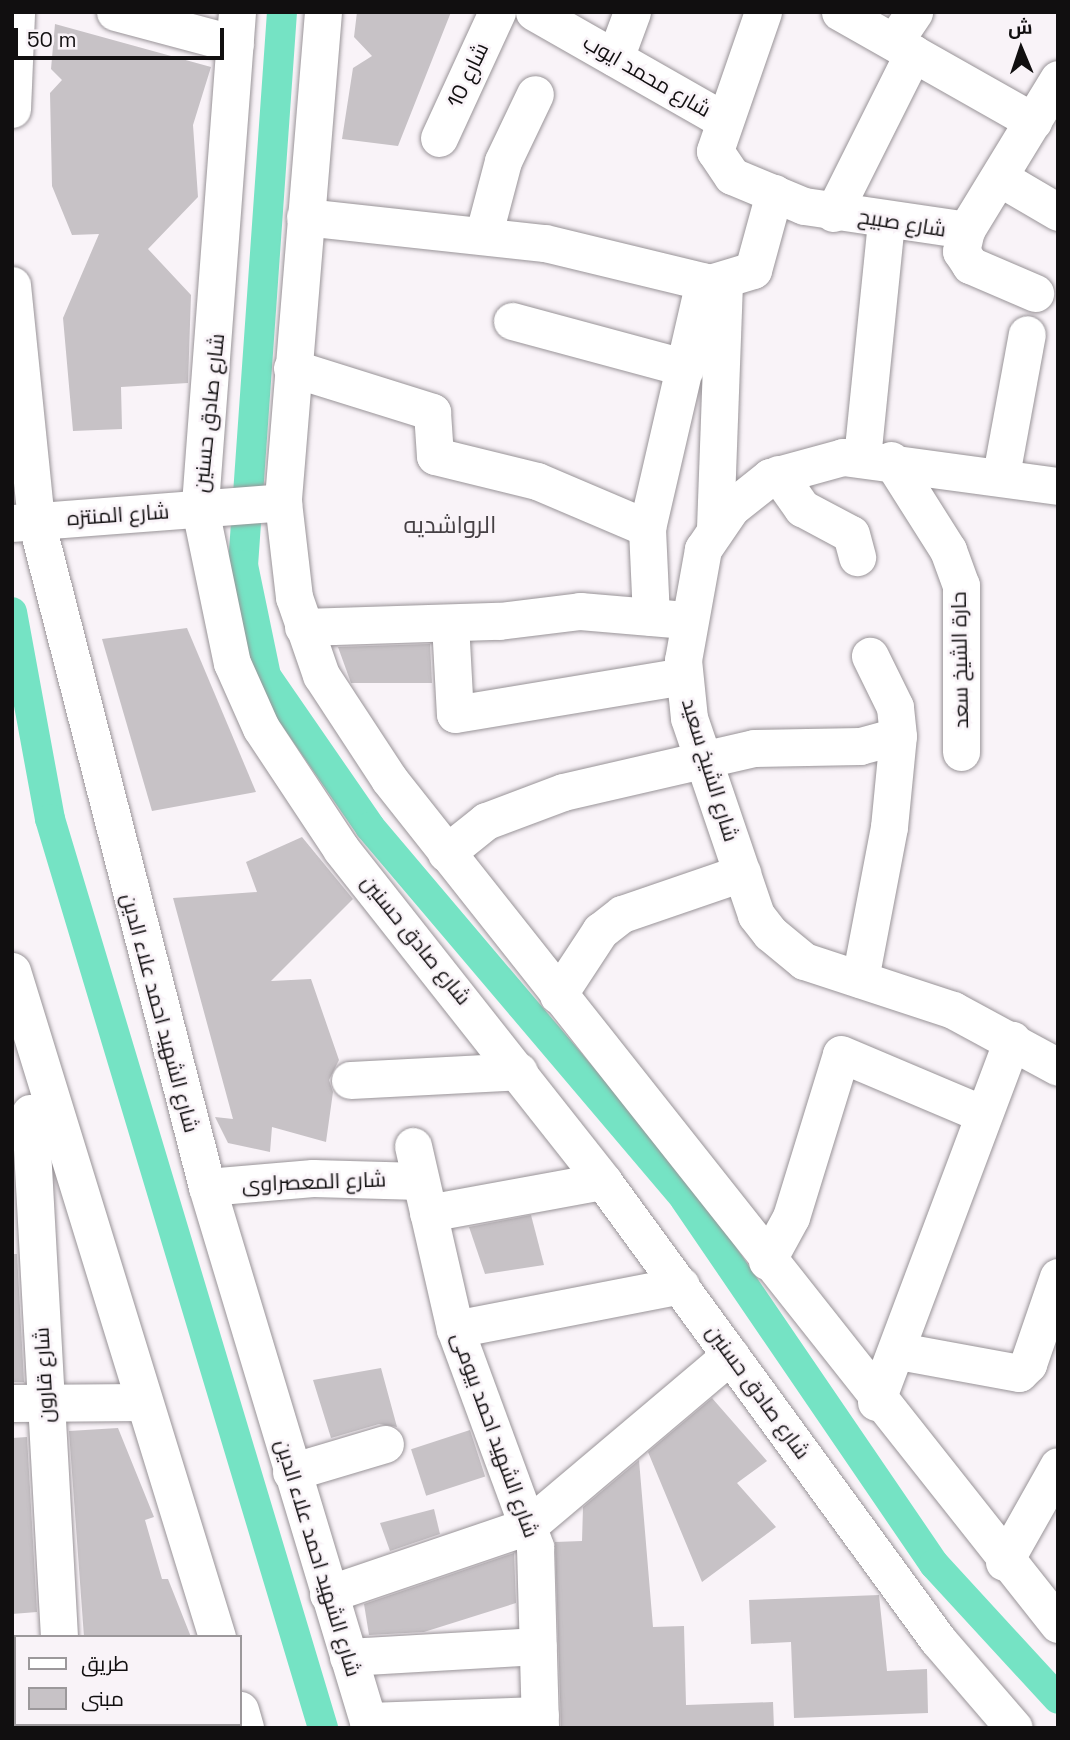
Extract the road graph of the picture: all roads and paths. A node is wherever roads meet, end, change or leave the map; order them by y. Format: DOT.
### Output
graph roads {
  1 [pos="16,12"];
  2 [pos="115,12"];
  3 [pos="323,12"];
  4 [pos="497,12"];
  5 [pos="534,12"];
  6 [pos="632,12"];
  7 [pos="763,12"];
  8 [pos="840,12"];
  9 [pos="914,12"];
  10 [pos="236,28"];
  11 [pos="903,48"];
  12 [pos="615,58"];
  13 [pos="535,94"];
  14 [pos="1048,103"];
  15 [pos="12,109"];
  16 [pos="723,120"];
  17 [pos="439,138"];
  18 [pos="1000,177"];
  19 [pos="774,193"];
  20 [pos="1058,212"];
  21 [pos="833,213"];
  22 [pos="305,217"];
  23 [pos="886,220"];
  24 [pos="966,230"];
  25 [pos="484,233"];
  26 [pos="714,282"];
  27 [pos="12,285"];
  28 [pos="1035,293"];
  29 [pos="512,321"];
  30 [pos="1027,334"];
  31 [pos="292,368"];
  32 [pos="686,368"];
  33 [pos="876,459"];
  34 [pos="778,474"];
  35 [pos="1001,474"];
  36 [pos="1058,486"];
  37 [pos="275,503"];
  38 [pos="212,507"];
  39 [pos="22,522"];
  40 [pos="647,528"];
  41 [pos="715,528"];
  42 [pos="858,557"];
  43 [pos="669,618"];
  44 [pos="450,623"];
  45 [pos="303,627"];
  46 [pos="870,656"];
  47 [pos="684,676"];
  48 [pos="898,736"];
  49 [pos="961,752"];
  50 [pos="703,757"];
  51 [pos="446,853"];
  52 [pos="742,873"];
  53 [pos="12,971"];
  54 [pos="860,979"];
  55 [pos="558,995"];
  56 [pos="1012,1040"];
  57 [pos="1058,1067"];
  58 [pos="520,1071"];
  59 [pos="350,1080"];
  60 [pos="33,1113"];
  61 [pos="983,1114"];
  62 [pos="413,1146"];
  63 [pos="603,1181"];
  64 [pos="207,1187"];
  65 [pos="425,1197"];
  66 [pos="766,1261"];
  67 [pos="1058,1277"];
  68 [pos="681,1285"];
  69 [pos="455,1329"];
  70 [pos="899,1351"];
  71 [pos="730,1355"];
  72 [pos="144,1402"];
  73 [pos="876,1402"];
  74 [pos="29,1403"];
  75 [pos="385,1444"];
  76 [pos="1058,1466"];
  77 [pos="291,1472"];
  78 [pos="528,1525"];
  79 [pos="1004,1562"];
  80 [pos="328,1594"];
  81 [pos="1058,1624"];
  82 [pos="59,1635"];
  83 [pos="216,1635"];
  84 [pos="538,1646"];
  85 [pos="348,1657"];
  86 [pos="540,1721"];
  87 [pos="369,1724"];
  88 [pos="1014,1728"];
  1 -- 15 [label="street"];
  2 -- 10 [label="street"];
  3 -- 22 [label="street"];
  4 -- 17 [label="street, شارع 10"];
  5 -- 12 [label="street, شارع محمد ايوب"];
  6 -- 12 [label="street"];
  7 -- 16 [label="street, شارع صبيح"];
  8 -- 11 [label="street"];
  9 -- 11 [label="street"];
  10 -- 38 [label="street, شارع صادق حسنين"];
  11 -- 14 [label="street"];
  11 -- 21 [label="street"];
  12 -- 16 [label="street, شارع محمد ايوب"];
  13 -- 25 [label="street"];
  14 -- 18 [label="street, شارع صبيح"];
  16 -- 19 [label="street, شارع صبيح"];
  18 -- 20 [label="street"];
  18 -- 24 [label="street, شارع صبيح"];
  19 -- 21 [label="street, شارع صبيح"];
  19 -- 26 [label="street"];
  21 -- 23 [label="street, شارع صبيح"];
  22 -- 25 [label="street"];
  22 -- 31 [label="street"];
  23 -- 24 [label="street, شارع صبيح"];
  23 -- 33 [label="street"];
  24 -- 28 [label="street"];
  25 -- 26 [label="street"];
  26 -- 32 [label="street"];
  26 -- 41 [label="street"];
  27 -- 39 [label="street, شارع الشهيد احمد علاء الدين"];
  29 -- 32 [label="street"];
  30 -- 35 [label="street"];
  31 -- 37 [label="street"];
  31 -- 40 [label="street"];
  32 -- 40 [label="street"];
  33 -- 34 [label="street, شارع الشيخ سعيد"];
  33 -- 35 [label="street, شارع الشيخ سعيد"];
  33 -- 49 [label="street, حارة الشيخ سعد"];
  34 -- 41 [label="street, شارع الشيخ سعيد"];
  34 -- 42 [label="street"];
  35 -- 36 [label="street, شارع الشيخ سعيد"];
  37 -- 38 [label="street, شارع المنتزه"];
  37 -- 45 [label="street"];
  38 -- 39 [label="street, شارع المنتزه"];
  38 -- 58 [label="street, شارع صادق حسنين"];
  39 -- 64 [label="street, شارع الشهيد احمد علاء الدين"];
  40 -- 43 [label="street"];
  41 -- 43 [label="street, شارع الشيخ سعيد"];
  43 -- 44 [label="street"];
  43 -- 47 [label="street, شارع الشيخ سعيد"];
  44 -- 45 [label="street"];
  44 -- 47 [label="street"];
  45 -- 51 [label="street"];
  46 -- 48 [label="street"];
  47 -- 50 [label="street, شارع الشيخ سعيد"];
  48 -- 50 [label="street"];
  48 -- 54 [label="street"];
  50 -- 51 [label="street"];
  50 -- 52 [label="street, شارع الشيخ سعيد"];
  51 -- 55 [label="street"];
  52 -- 54 [label="street, شارع الشيخ سعيد"];
  52 -- 55 [label="street"];
  53 -- 60 [label="street"];
  54 -- 56 [label="street, شارع الشيخ سعيد"];
  55 -- 66 [label="street"];
  56 -- 57 [label="street, شارع الشيخ سعيد"];
  56 -- 61 [label="street"];
  58 -- 59 [label="street"];
  58 -- 63 [label="street, شارع صادق حسنين"];
  60 -- 72 [label="street"];
  60 -- 74 [label="street, شارع قارون"];
  61 -- 66 [label="street"];
  61 -- 70 [label="street"];
  62 -- 65 [label="street, شارع الشهيد احمد بيومى"];
  63 -- 65 [label="street, شارع المعصراوى"];
  63 -- 68 [label="street, شارع صادق حسنين"];
  64 -- 65 [label="street, شارع المعصراوى"];
  64 -- 77 [label="street, شارع الشهيد احمد علاء الدين"];
  65 -- 69 [label="street, شارع الشهيد احمد بيومى"];
  66 -- 73 [label="street"];
  67 -- 70 [label="street"];
  68 -- 69 [label="street"];
  68 -- 71 [label="street, شارع صادق حسنين"];
  69 -- 78 [label="street, شارع الشهيد احمد بيومى"];
  70 -- 73 [label="street"];
  71 -- 78 [label="street"];
  71 -- 88 [label="street, شارع صادق حسنين"];
  72 -- 74 [label="street"];
  72 -- 83 [label="street"];
  73 -- 79 [label="street"];
  74 -- 82 [label="street, شارع قارون"];
  75 -- 77 [label="street"];
  76 -- 79 [label="street"];
  77 -- 80 [label="street, شارع الشهيد احمد علاء الدين"];
  78 -- 80 [label="street"];
  78 -- 84 [label="street, شارع الشهيد احمد بيومى"];
  79 -- 81 [label="street"];
  80 -- 85 [label="street, شارع الشهيد احمد علاء الدين"];
  84 -- 85 [label="street"];
  84 -- 86 [label="street, شارع الشهيد احمد بيومى"];
  85 -- 87 [label="street, شارع الشهيد احمد علاء الدين"];
  86 -- 87 [label="street"];
}
